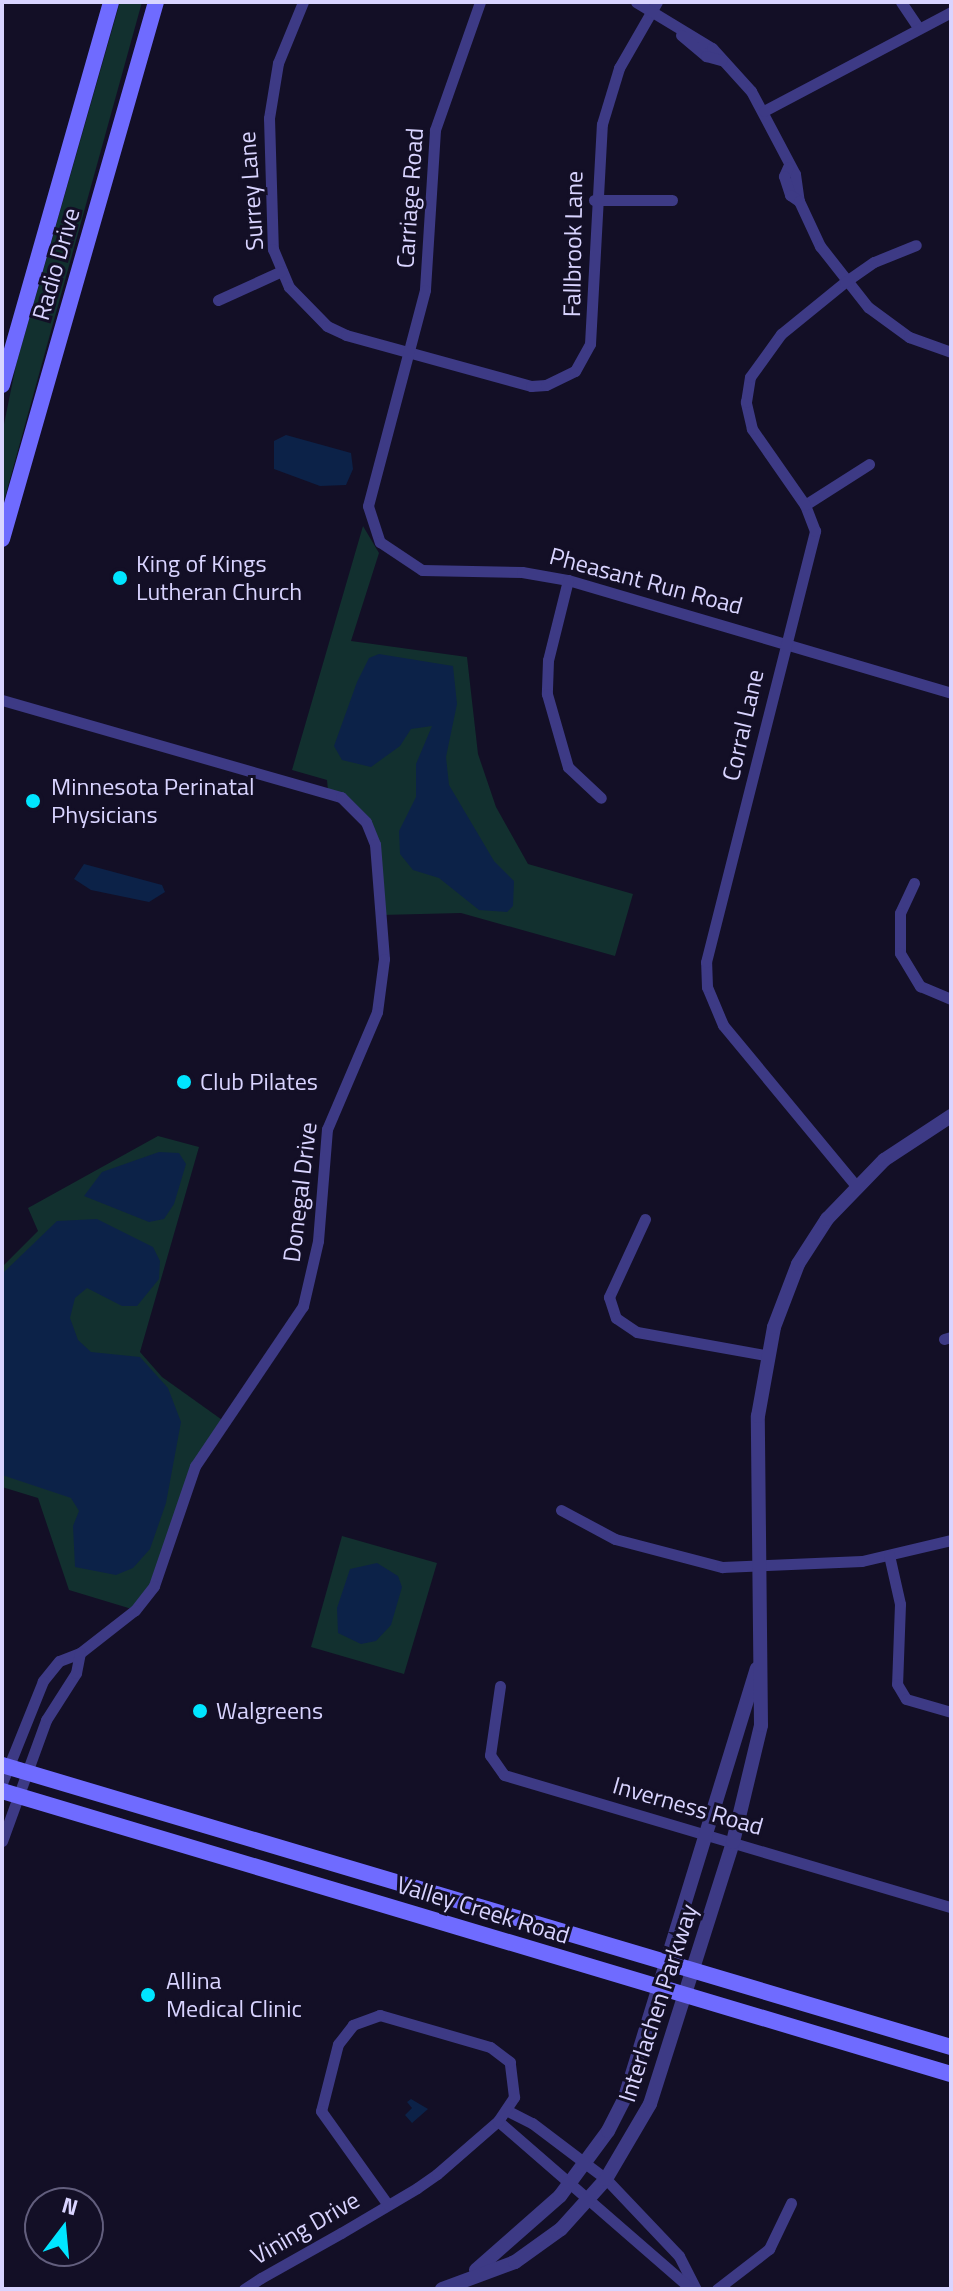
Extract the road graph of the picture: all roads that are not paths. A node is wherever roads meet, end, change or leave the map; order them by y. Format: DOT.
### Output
graph roads {
  1 [pos="111,2"];
  2 [pos="156,2"];
  3 [pos="303,2"];
  4 [pos="480,2"];
  5 [pos="636,2"];
  6 [pos="901,2"];
  7 [pos="654,7"];
  8 [pos="951,12"];
  9 [pos="918,27"];
  10 [pos="764,111"];
  11 [pos="594,200"];
  12 [pos="672,200"];
  13 [pos="916,245"];
  14 [pos="282,271"];
  15 [pos="845,282"];
  16 [pos="218,300"];
  17 [pos="951,352"];
  18 [pos="409,354"];
  19 [pos="2,385"];
  20 [pos="869,464"];
  21 [pos="805,505"];
  22 [pos="2,539"];
  23 [pos="568,580"];
  24 [pos="785,641"];
  25 [pos="951,693"];
  26 [pos="2,700"];
  27 [pos="601,798"];
  28 [pos="914,883"];
  29 [pos="951,999"];
  30 [pos="951,1116"];
  31 [pos="857,1187"];
  32 [pos="645,1219"];
  33 [pos="765,1355"];
  34 [pos="561,1510"];
  35 [pos="951,1540"];
  36 [pos="889,1555"];
  37 [pos="760,1567"];
  38 [pos="80,1653"];
  39 [pos="759,1661"];
  40 [pos="500,1686"];
  41 [pos="951,1712"];
  42 [pos="4,1772"];
  43 [pos="27,1772"];
  44 [pos="10,1793"];
  45 [pos="707,1834"];
  46 [pos="2,1841"];
  47 [pos="733,1842"];
  48 [pos="951,1907"];
  49 [pos="669,1964"];
  50 [pos="693,1971"];
  51 [pos="662,1988"];
  52 [pos="686,1995"];
  53 [pos="951,2047"];
  54 [pos="951,2074"];
  55 [pos="506,2110"];
  56 [pos="498,2121"];
  57 [pos="583,2163"];
  58 [pos="606,2179"];
  59 [pos="569,2183"];
  60 [pos="589,2200"];
  61 [pos="791,2203"];
  62 [pos="388,2205"];
  63 [pos="466,2277"];
  64 [pos="244,2289"];
  65 [pos="442,2289"];
  66 [pos="693,2289"];
  67 [pos="717,2289"];
  1 -- 19 [label="main road, Radio Drive"];
  2 -- 22 [label="main road, Radio Drive"];
  3 -- 14 [label="street, Surrey Lane"];
  4 -- 18 [label="street, Carriage Road"];
  5 -- 7 [label="street"];
  6 -- 9 [label="street"];
  7 -- 10 [label="street"];
  7 -- 11 [label="street, Fallbrook Lane"];
  8 -- 9 [label="street"];
  9 -- 10 [label="street"];
  10 -- 15 [label="street"];
  11 -- 12 [label="street"];
  11 -- 18 [label="street, Fallbrook Lane"];
  13 -- 15 [label="street, Corral Lane"];
  14 -- 16 [label="street"];
  14 -- 18 [label="street, Surrey Lane"];
  15 -- 17 [label="street"];
  15 -- 21 [label="street, Corral Lane"];
  18 -- 23 [label="street, Pheasant Run Road"];
  20 -- 21 [label="street"];
  21 -- 24 [label="street, Corral Lane"];
  23 -- 24 [label="street, Pheasant Run Road"];
  23 -- 27 [label="street"];
  24 -- 25 [label="street, Pheasant Run Road"];
  24 -- 31 [label="street, Corral Lane"];
  26 -- 38 [label="street, Donegal Drive"];
  28 -- 29 [label="street"];
  30 -- 31 [label="street, Interlachen Parkway"];
  31 -- 33 [label="street, Interlachen Parkway"];
  32 -- 33 [label="street"];
  33 -- 37 [label="street, Interlachen Parkway"];
  34 -- 37 [label="street"];
  35 -- 36 [label="street"];
  36 -- 37 [label="street"];
  36 -- 41 [label="street"];
  37 -- 39 [label="street, Interlachen Parkway"];
  38 -- 42 [label="street, Donegal Drive"];
  38 -- 43 [label="street"];
  39 -- 45 [label="street, Interlachen Parkway"];
  39 -- 47 [label="street, Interlachen Parkway"];
  40 -- 45 [label="street, Inverness Road"];
  42 -- 43 [label="main road, Valley Creek Road"];
  43 -- 44 [label="street"];
  43 -- 49 [label="main road, Valley Creek Road"];
  44 -- 46 [label="street"];
  44 -- 51 [label="main road, Valley Creek Road"];
  45 -- 47 [label="street, Inverness Road"];
  45 -- 49 [label="street, Interlachen Parkway"];
  47 -- 48 [label="street, Inverness Road"];
  47 -- 50 [label="street, Interlachen Parkway"];
  49 -- 50 [label="main road, Valley Creek Road"];
  49 -- 51 [label="street, Interlachen Parkway"];
  50 -- 52 [label="street, Interlachen Parkway"];
  50 -- 53 [label="main road, Valley Creek Road"];
  51 -- 52 [label="main road, Valley Creek Road"];
  51 -- 57 [label="street, Interlachen Parkway"];
  52 -- 54 [label="main road, Valley Creek Road"];
  52 -- 58 [label="street, Interlachen Parkway"];
  55 -- 56 [label="street, Vining Drive"];
  55 -- 57 [label="street"];
  55 -- 62 [label="street, Vining Drive"];
  56 -- 59 [label="street"];
  56 -- 62 [label="street, Vining Drive"];
  57 -- 58 [label="street"];
  57 -- 59 [label="street, Interlachen Parkway"];
  58 -- 60 [label="street, Interlachen Parkway"];
  58 -- 66 [label="street"];
  59 -- 60 [label="street"];
  59 -- 63 [label="street, Interlachen Parkway"];
  60 -- 63 [label="street, Interlachen Parkway"];
  60 -- 66 [label="street"];
  61 -- 67 [label="street"];
  62 -- 64 [label="street, Vining Drive"];
  63 -- 65 [label="street, Interlachen Parkway"];
}
